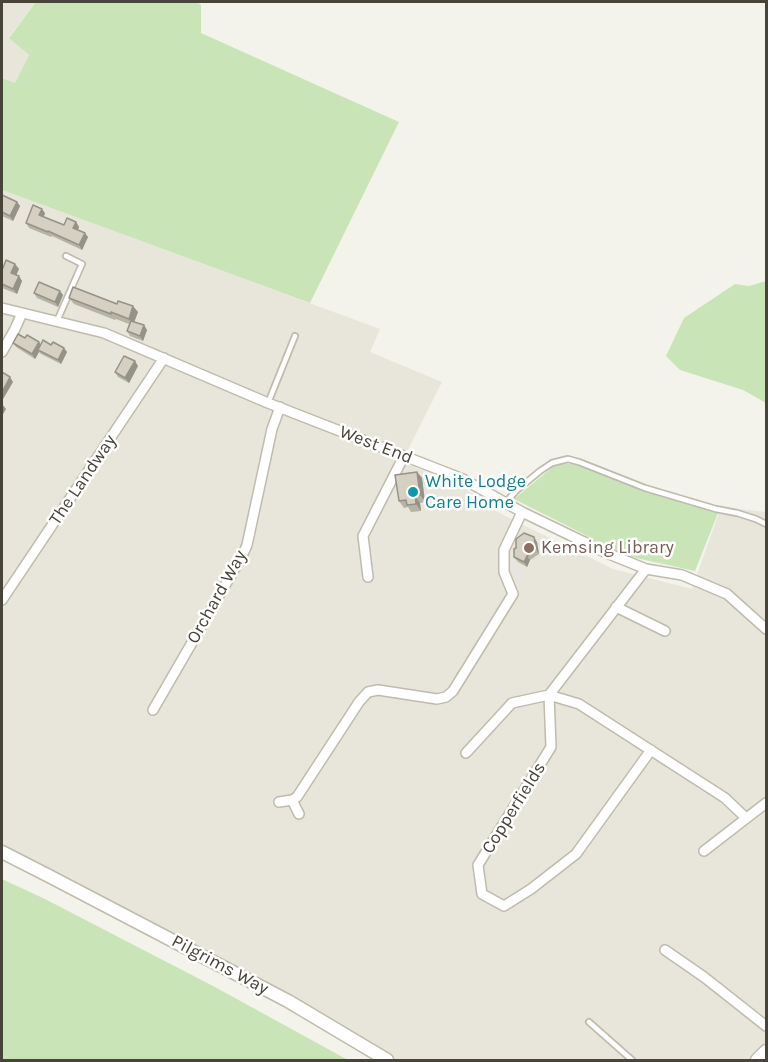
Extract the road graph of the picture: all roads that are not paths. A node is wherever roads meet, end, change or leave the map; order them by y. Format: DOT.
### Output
graph roads {
  1 [pos="66,256"];
  2 [pos="2,308"];
  3 [pos="22,313"];
  4 [pos="57,321"];
  5 [pos="295,336"];
  6 [pos="2,352"];
  7 [pos="164,358"];
  8 [pos="268,402"];
  9 [pos="280,407"];
  10 [pos="404,456"];
  11 [pos="505,503"];
  12 [pos="522,512"];
  13 [pos="766,524"];
  14 [pos="646,569"];
  15 [pos="368,577"];
  16 [pos="2,600"];
  17 [pos="616,608"];
  18 [pos="766,629"];
  19 [pos="665,631"];
  20 [pos="549,695"];
  21 [pos="153,710"];
  22 [pos="651,750"];
  23 [pos="466,753"];
  24 [pos="292,800"];
  25 [pos="279,802"];
  26 [pos="766,803"];
  27 [pos="299,814"];
  28 [pos="746,818"];
  29 [pos="704,851"];
  30 [pos="2,852"];
  31 [pos="665,950"];
  32 [pos="589,1022"];
  33 [pos="766,1026"];
  34 [pos="766,1051"];
  35 [pos="387,1060"];
  36 [pos="632,1060"];
  37 [pos="757,1060"];
  1 -- 4 [label="lane"];
  2 -- 3 [label="street, West End"];
  3 -- 4 [label="street, West End"];
  3 -- 6 [label="street"];
  4 -- 7 [label="street, West End"];
  5 -- 8 [label="lane"];
  7 -- 8 [label="street, West End"];
  7 -- 16 [label="street, The Landway"];
  8 -- 9 [label="street, West End"];
  9 -- 10 [label="street, West End"];
  9 -- 21 [label="street, Orchard Way"];
  10 -- 11 [label="street, West End"];
  10 -- 15 [label="street"];
  11 -- 12 [label="street, West End"];
  11 -- 13 [label="lane"];
  12 -- 14 [label="street, West End"];
  12 -- 24 [label="street"];
  14 -- 17 [label="street"];
  14 -- 18 [label="street, West End"];
  17 -- 19 [label="street"];
  17 -- 20 [label="street"];
  20 -- 22 [label="street"];
  20 -- 22 [label="street, Copperfields"];
  20 -- 23 [label="street"];
  22 -- 28 [label="street"];
  24 -- 25 [label="street"];
  24 -- 27 [label="street"];
  26 -- 28 [label="street"];
  28 -- 29 [label="street"];
  30 -- 35 [label="street, Pilgrims Way"];
  31 -- 33 [label="street"];
  32 -- 36 [label="lane"];
  34 -- 37 [label="street"];
}
